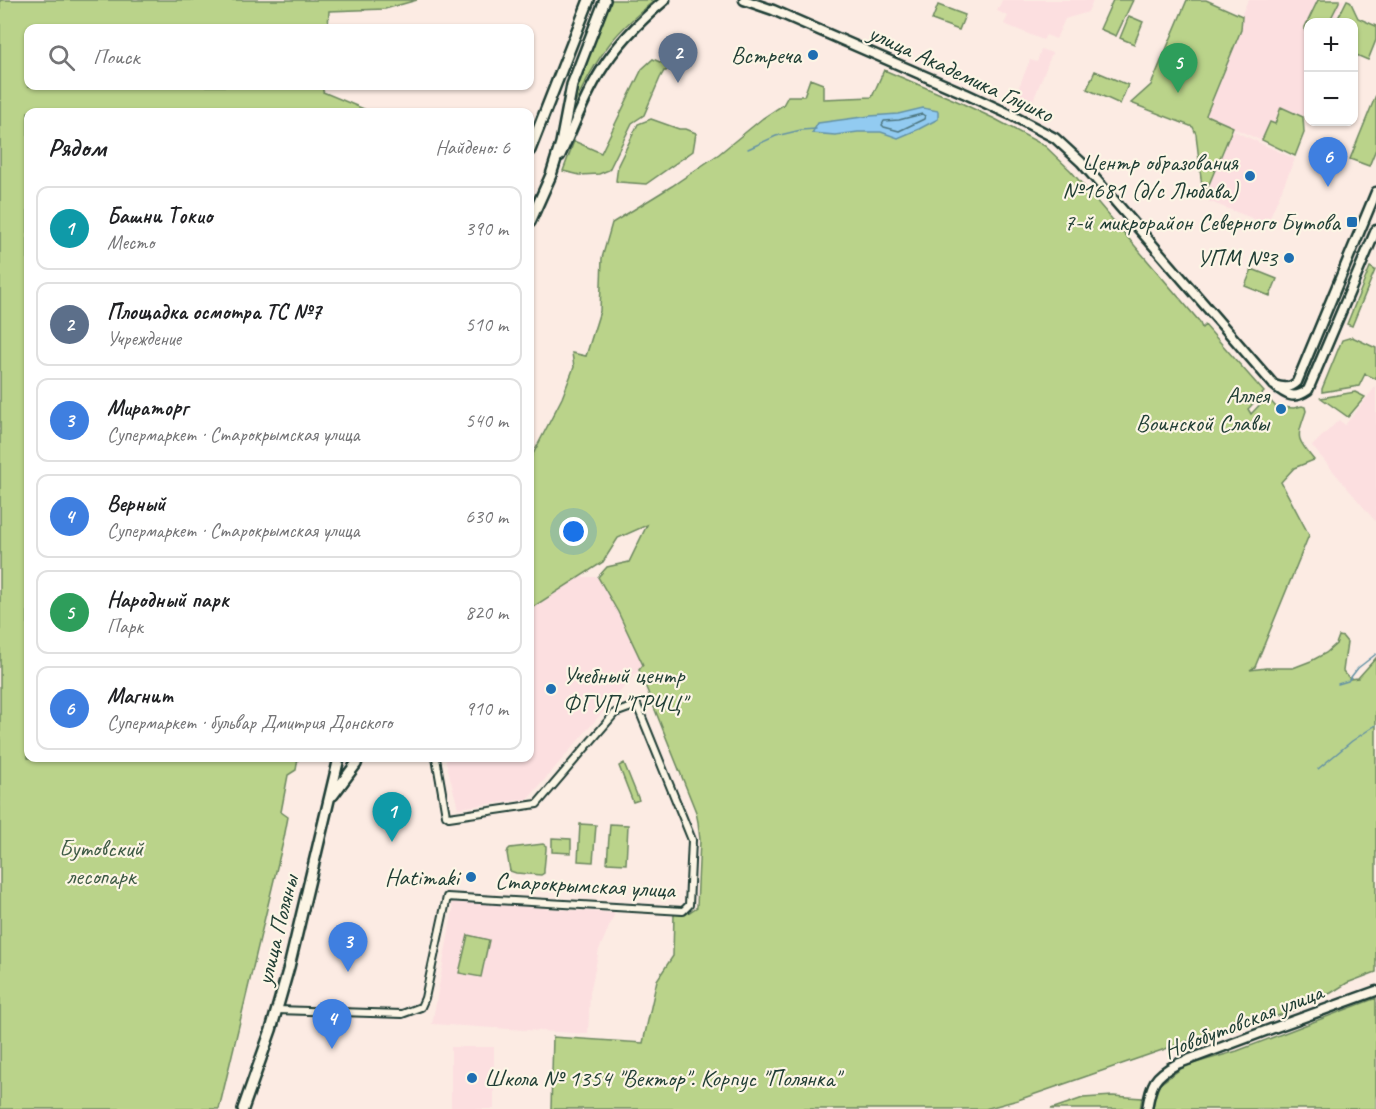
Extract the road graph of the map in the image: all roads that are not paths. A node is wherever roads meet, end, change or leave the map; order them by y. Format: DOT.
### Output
graph roads {
  1 [pos="589,0"];
  2 [pos="605,0"];
  3 [pos="664,0"];
  4 [pos="744,0"];
  5 [pos="755,2"];
  6 [pos="534,140"];
  7 [pos="551,175"];
  8 [pos="1376,192"];
  9 [pos="534,213"];
  10 [pos="1376,230"];
  11 [pos="1302,370"];
  12 [pos="1274,385"];
  13 [pos="1304,393"];
  14 [pos="338,762"];
  15 [pos="356,762"];
  16 [pos="437,762"];
  17 [pos="330,799"];
  18 [pos="1376,991"];
  19 [pos="277,1010"];
  20 [pos="243,1109"];
  21 [pos="1148,1109"];
  1 -- 6 [label="main road"];
  2 -- 7 [label="main road"];
  3 -- 7 [label="street"];
  4 -- 5 [label="street, улица Академика Глушко"];
  5 -- 12 [label="street, улица Академика Глушко"];
  7 -- 9 [label="main road"];
  8 -- 11 [label="street"];
  10 -- 13 [label="street"];
  11 -- 12 [label="street"];
  11 -- 13 [label="street"];
  12 -- 13 [label="street"];
  14 -- 17 [label="main road, улица Поляны"];
  15 -- 17 [label="main road"];
  16 -- 19 [label="street, Старокрымская улица"];
  17 -- 19 [label="main road, улица Поляны"];
  18 -- 21 [label="street, Новобутовская улица"];
  19 -- 20 [label="main road, улица Поляны"];
}
